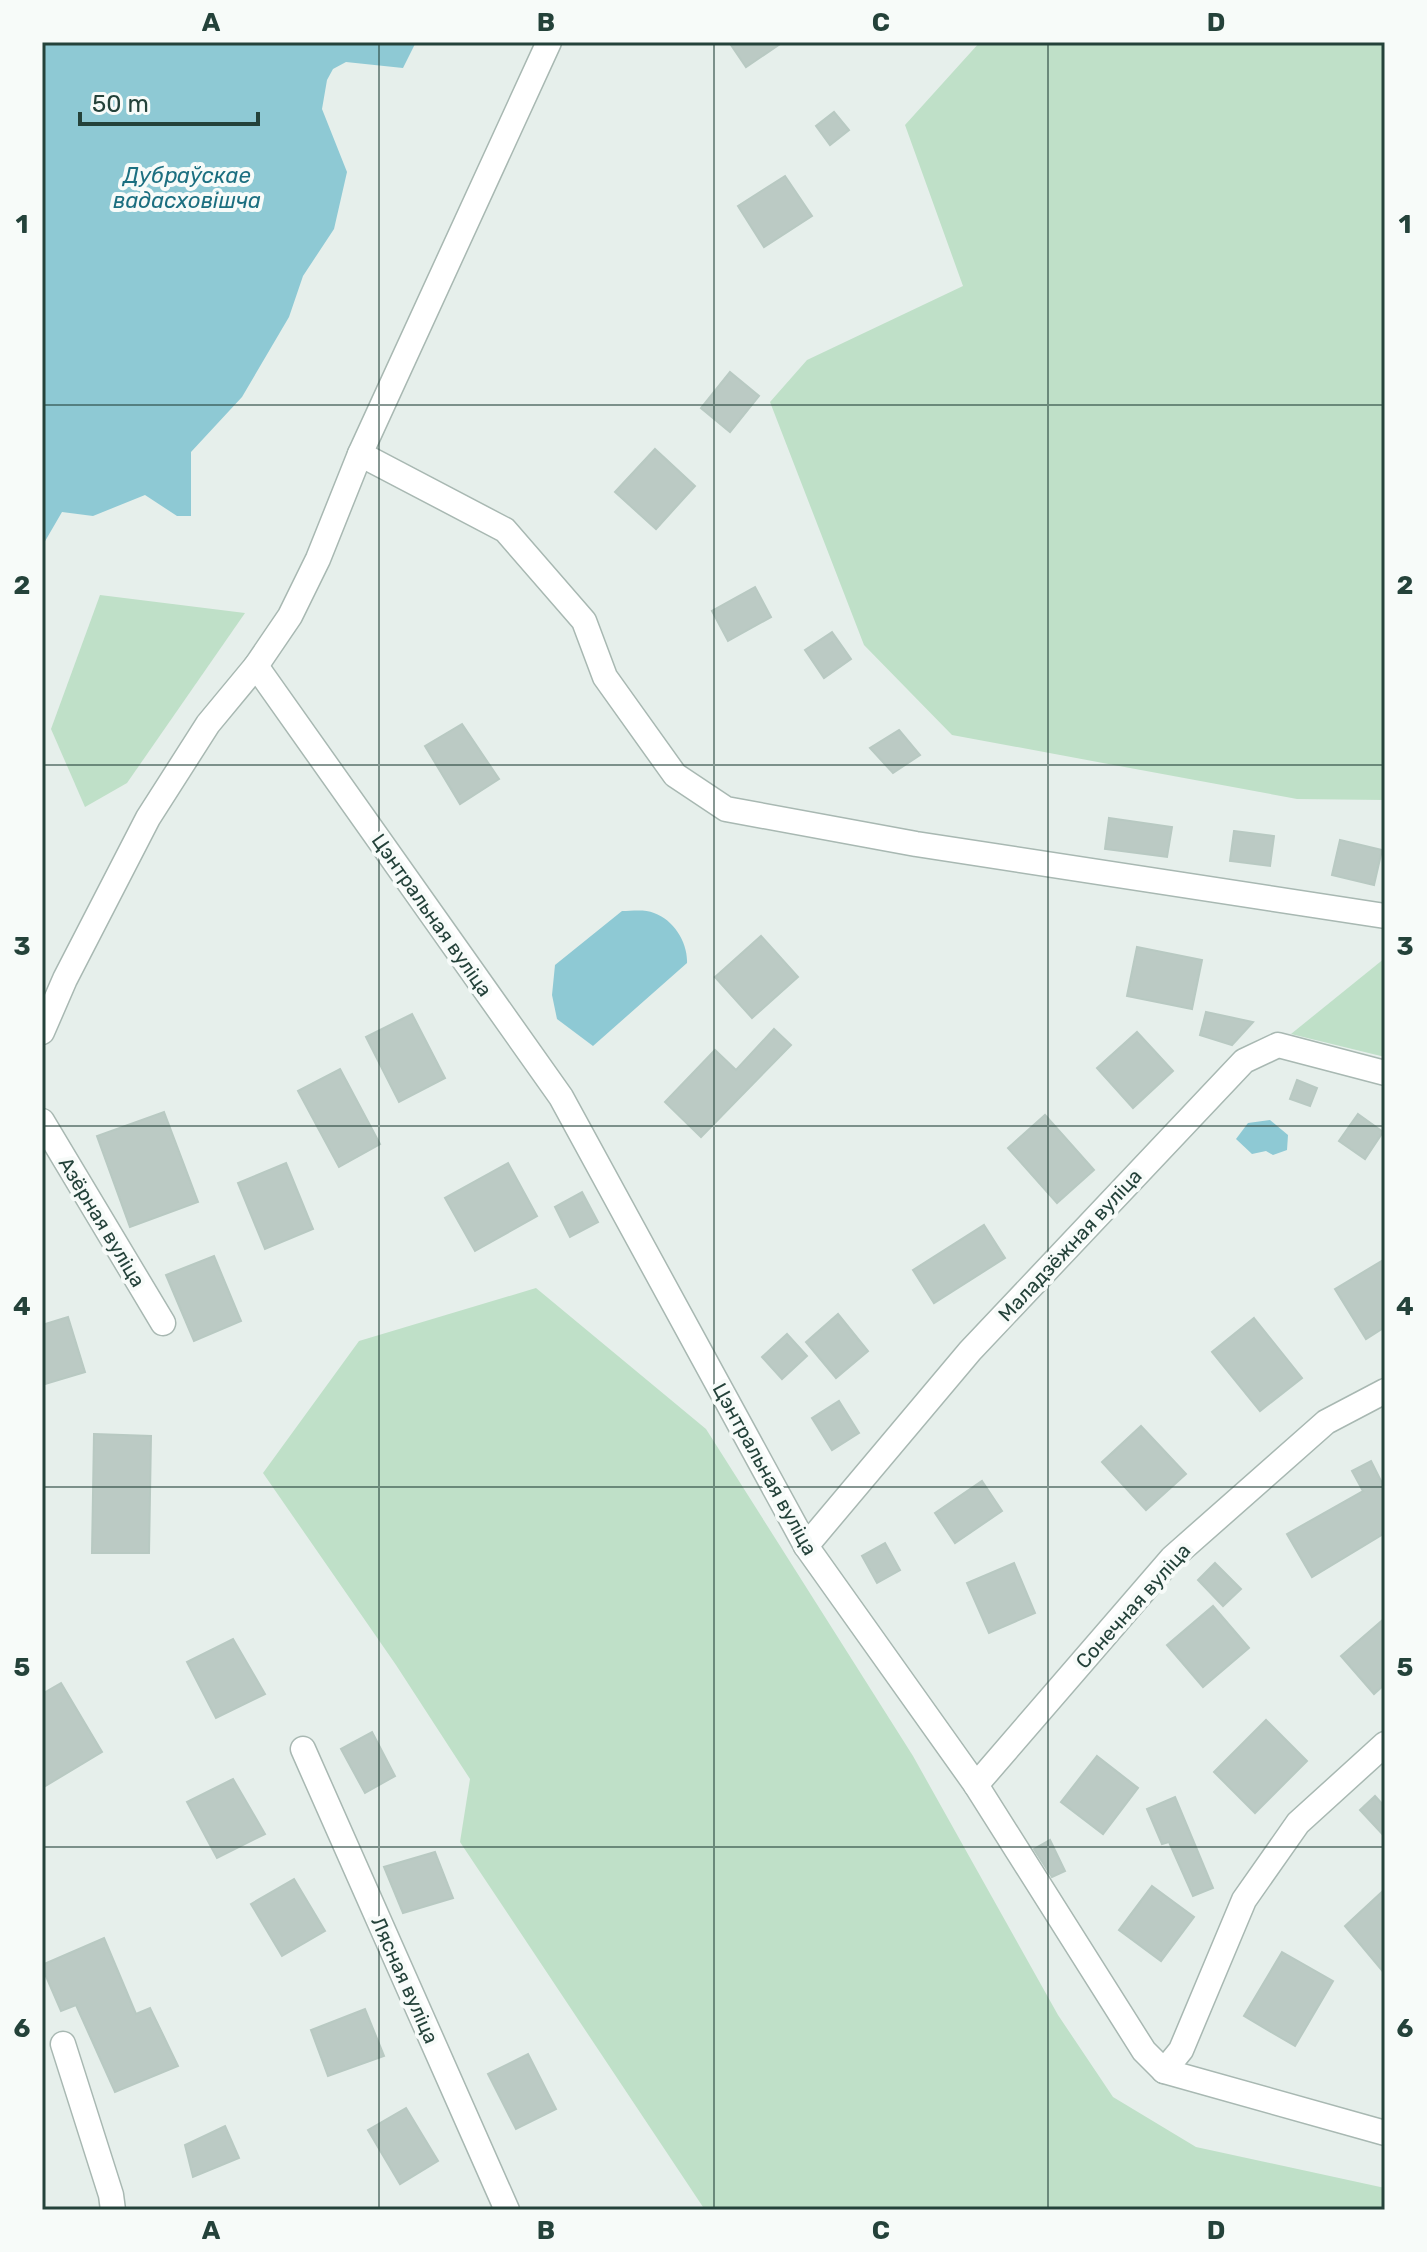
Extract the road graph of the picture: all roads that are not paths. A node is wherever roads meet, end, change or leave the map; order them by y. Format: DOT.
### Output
graph roads {
  1 [pos="549,42"];
  2 [pos="360,454"];
  3 [pos="256,666"];
  4 [pos="1385,916"];
  5 [pos="42,1032"];
  6 [pos="1385,1073"];
  7 [pos="42,1121"];
  8 [pos="163,1323"];
  9 [pos="1385,1391"];
  10 [pos="806,1546"];
  11 [pos="1385,1744"];
  12 [pos="303,1749"];
  13 [pos="976,1785"];
  14 [pos="63,2044"];
  15 [pos="1164,2071"];
  16 [pos="1385,2133"];
  17 [pos="113,2210"];
  18 [pos="507,2210"];
  1 -- 2 [label="street"];
  2 -- 3 [label="street"];
  2 -- 4 [label="street"];
  3 -- 5 [label="street"];
  3 -- 10 [label="street, Цэнтральная вуліца"];
  6 -- 10 [label="street, Маладзёжная вуліца"];
  7 -- 8 [label="street, Азёрная вуліца"];
  9 -- 13 [label="street, Сонечная вуліца"];
  10 -- 13 [label="street, Цэнтральная вуліца"];
  11 -- 15 [label="street"];
  12 -- 18 [label="street, Лясная вуліца"];
  13 -- 15 [label="street, Цэнтральная вуліца"];
  14 -- 17 [label="street"];
  15 -- 16 [label="street"];
}
